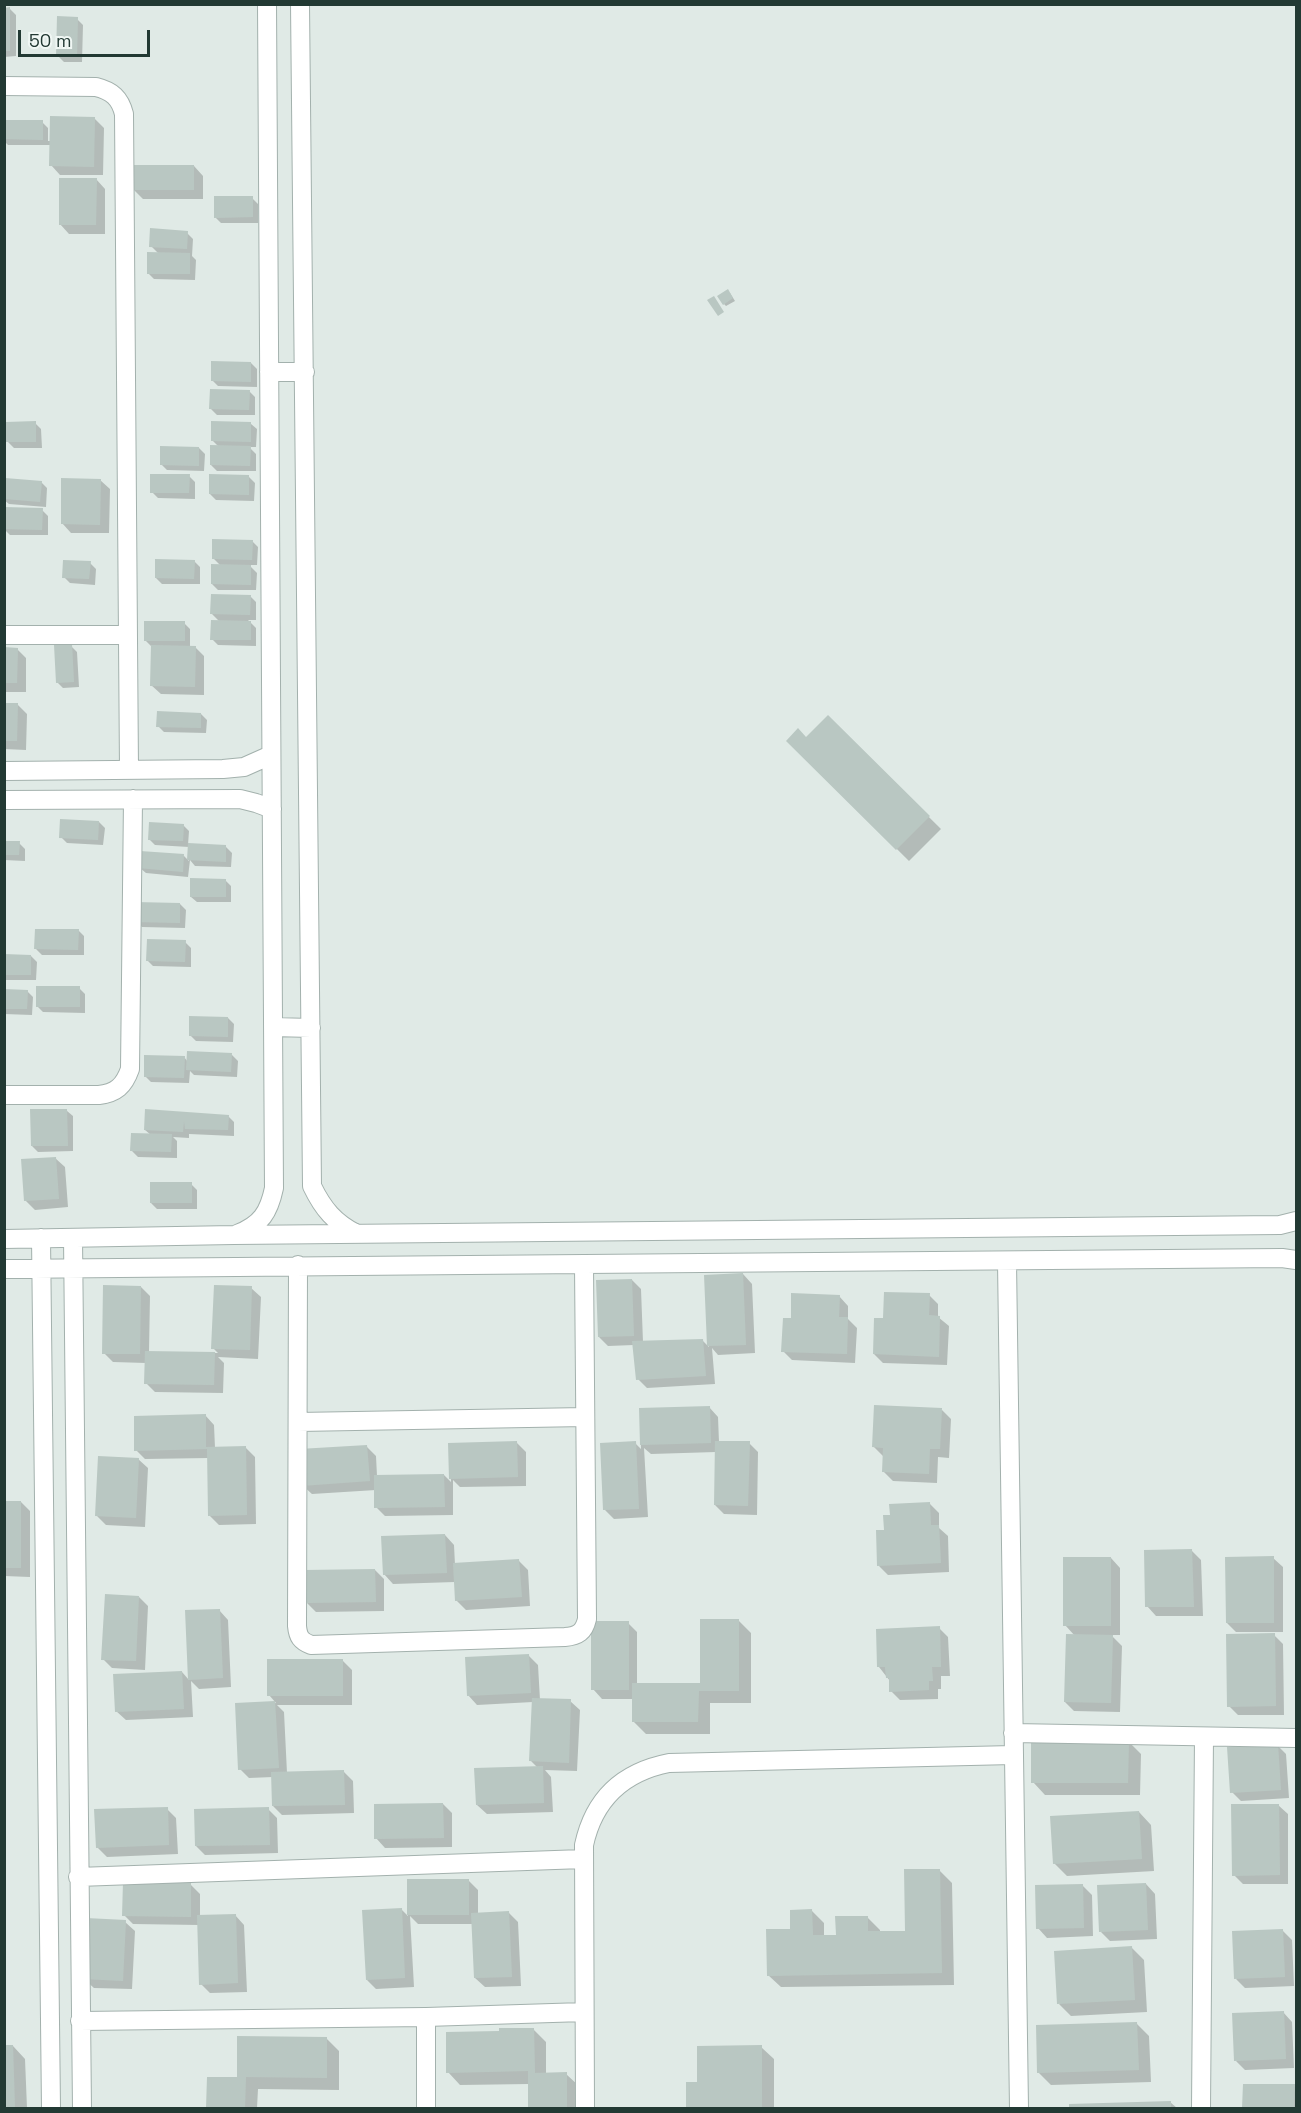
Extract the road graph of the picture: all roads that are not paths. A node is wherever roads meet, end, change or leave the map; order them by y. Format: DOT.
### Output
graph roads {
  1 [pos="267,4"];
  2 [pos="300,4"];
  3 [pos="4,86"];
  4 [pos="269,372"];
  5 [pos="305,372"];
  6 [pos="4,634"];
  7 [pos="128,635"];
  8 [pos="272,755"];
  9 [pos="223,769"];
  10 [pos="129,770"];
  11 [pos="4,771"];
  12 [pos="132,799"];
  13 [pos="223,799"];
  14 [pos="4,800"];
  15 [pos="272,809"];
  16 [pos="273,1028"];
  17 [pos="311,1028"];
  18 [pos="4,1095"];
  19 [pos="1296,1221"];
  20 [pos="357,1234"];
  21 [pos="234,1235"];
  22 [pos="41,1238"];
  23 [pos="73,1238"];
  24 [pos="4,1239"];
  25 [pos="1296,1260"];
  26 [pos="1007,1262"];
  27 [pos="298,1265"];
  28 [pos="584,1265"];
  29 [pos="41,1268"];
  30 [pos="72,1268"];
  31 [pos="4,1269"];
  32 [pos="585,1417"];
  33 [pos="298,1422"];
  34 [pos="1013,1734"];
  35 [pos="1204,1737"];
  36 [pos="1296,1738"];
  37 [pos="1013,1755"];
  38 [pos="77,1770"];
  39 [pos="45,1771"];
  40 [pos="583,1859"];
  41 [pos="78,1877"];
  42 [pos="584,2012"];
  43 [pos="426,2017"];
  44 [pos="80,2021"];
  45 [pos="51,2109"];
  46 [pos="82,2109"];
  47 [pos="426,2109"];
  48 [pos="585,2109"];
  49 [pos="1020,2109"];
  50 [pos="1201,2109"];
  1 -- 4 [label="street"];
  2 -- 5 [label="street"];
  3 -- 7 [label="street"];
  4 -- 5 [label="street"];
  4 -- 8 [label="street"];
  5 -- 17 [label="street"];
  6 -- 7 [label="street"];
  7 -- 10 [label="street"];
  8 -- 9 [label="street"];
  8 -- 15 [label="street"];
  9 -- 10 [label="street"];
  9 -- 13 [label="street"];
  10 -- 11 [label="street"];
  12 -- 13 [label="street"];
  12 -- 14 [label="street"];
  12 -- 18 [label="street"];
  13 -- 15 [label="street"];
  15 -- 16 [label="street"];
  16 -- 17 [label="street"];
  16 -- 21 [label="street"];
  17 -- 20 [label="street"];
  19 -- 20 [label="street"];
  20 -- 21 [label="street"];
  21 -- 23 [label="street"];
  22 -- 23 [label="street"];
  22 -- 24 [label="street"];
  22 -- 29 [label="street"];
  23 -- 30 [label="street"];
  25 -- 26 [label="street"];
  26 -- 28 [label="street"];
  26 -- 34 [label="street"];
  27 -- 28 [label="street"];
  27 -- 30 [label="street"];
  27 -- 33 [label="street"];
  28 -- 32 [label="street"];
  29 -- 30 [label="street"];
  29 -- 31 [label="street"];
  29 -- 39 [label="street"];
  30 -- 38 [label="street"];
  32 -- 33 [label="street"];
  32 -- 33 [label="street"];
  34 -- 35 [label="street"];
  34 -- 37 [label="street"];
  35 -- 36 [label="street"];
  35 -- 50 [label="street"];
  37 -- 40 [label="street"];
  37 -- 49 [label="street"];
  38 -- 39 [label="street"];
  38 -- 41 [label="street"];
  39 -- 45 [label="street"];
  40 -- 41 [label="street"];
  40 -- 42 [label="street"];
  41 -- 44 [label="street"];
  42 -- 43 [label="street"];
  42 -- 48 [label="street"];
  43 -- 44 [label="street"];
  43 -- 47 [label="street"];
  44 -- 46 [label="street"];
}
